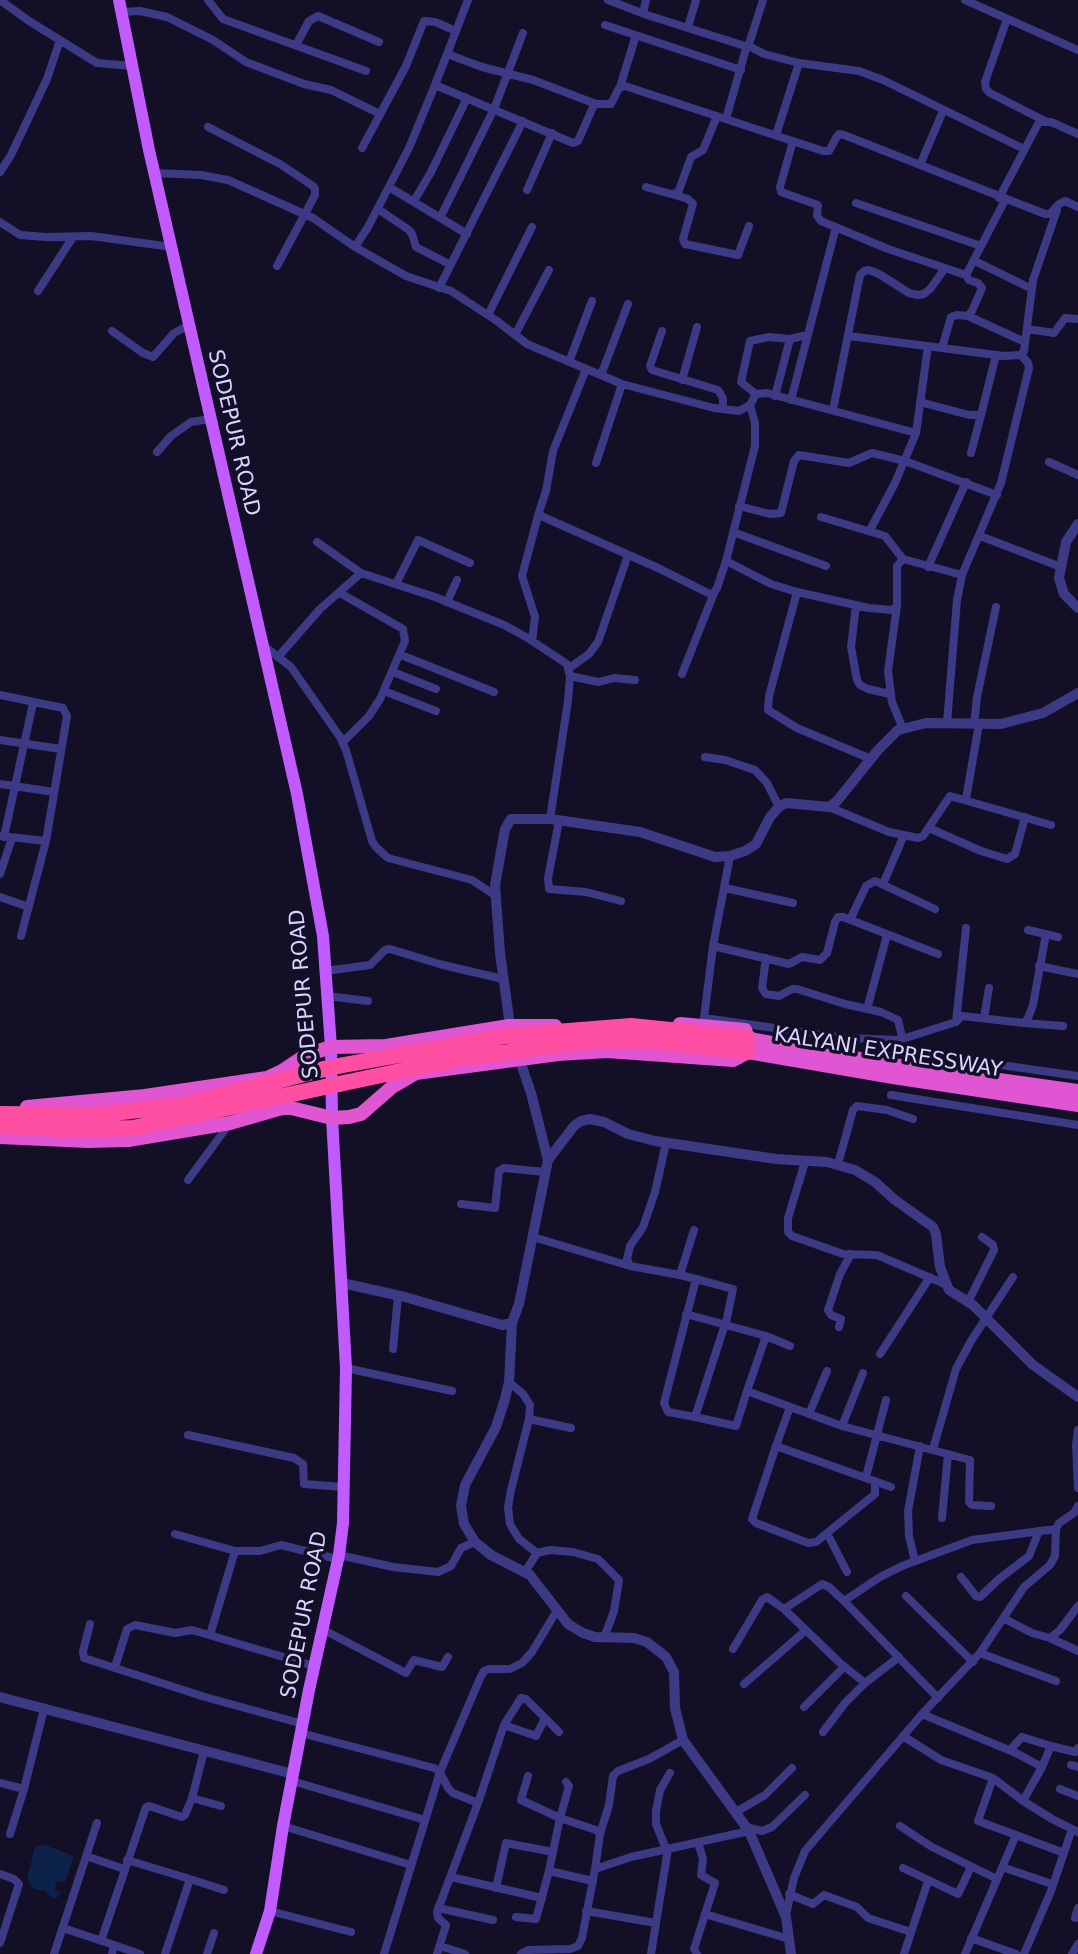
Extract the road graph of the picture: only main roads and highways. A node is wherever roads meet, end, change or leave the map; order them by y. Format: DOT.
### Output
graph roads {
  1 [pos="120,6"];
  2 [pos="514,1043"];
  3 [pos="748,1045"];
  4 [pos="331,1047"];
  5 [pos="1078,1091"];
  6 [pos="1078,1105"];
  7 [pos="0,1106"];
  8 [pos="0,1114"];
  9 [pos="332,1118"];
  10 [pos="0,1126"];
  11 [pos="0,1137"];
  12 [pos="256,1954"];
  1 -- 4 [label="main road, SODEPUR ROAD"];
  2 -- 3 [label="highway"];
  2 -- 3 [label="highway, KALYANI EXPRESSWAY"];
  2 -- 4 [label="highway, KALYANI EXPRESSWAY"];
  2 -- 8 [label="highway"];
  2 -- 9 [label="highway, KALYANI EXPRESSWAY"];
  2 -- 10 [label="highway"];
  3 -- 5 [label="highway, KALYANI EXPRESSWAY"];
  3 -- 6 [label="highway, KALYANI EXPRESSWAY"];
  4 -- 7 [label="highway, KALYANI EXPRESSWAY"];
  4 -- 9 [label="main road, SODEPUR ROAD"];
  9 -- 11 [label="highway, KALYANI EXPRESSWAY"];
  9 -- 12 [label="main road, SODEPUR ROAD"];
}
